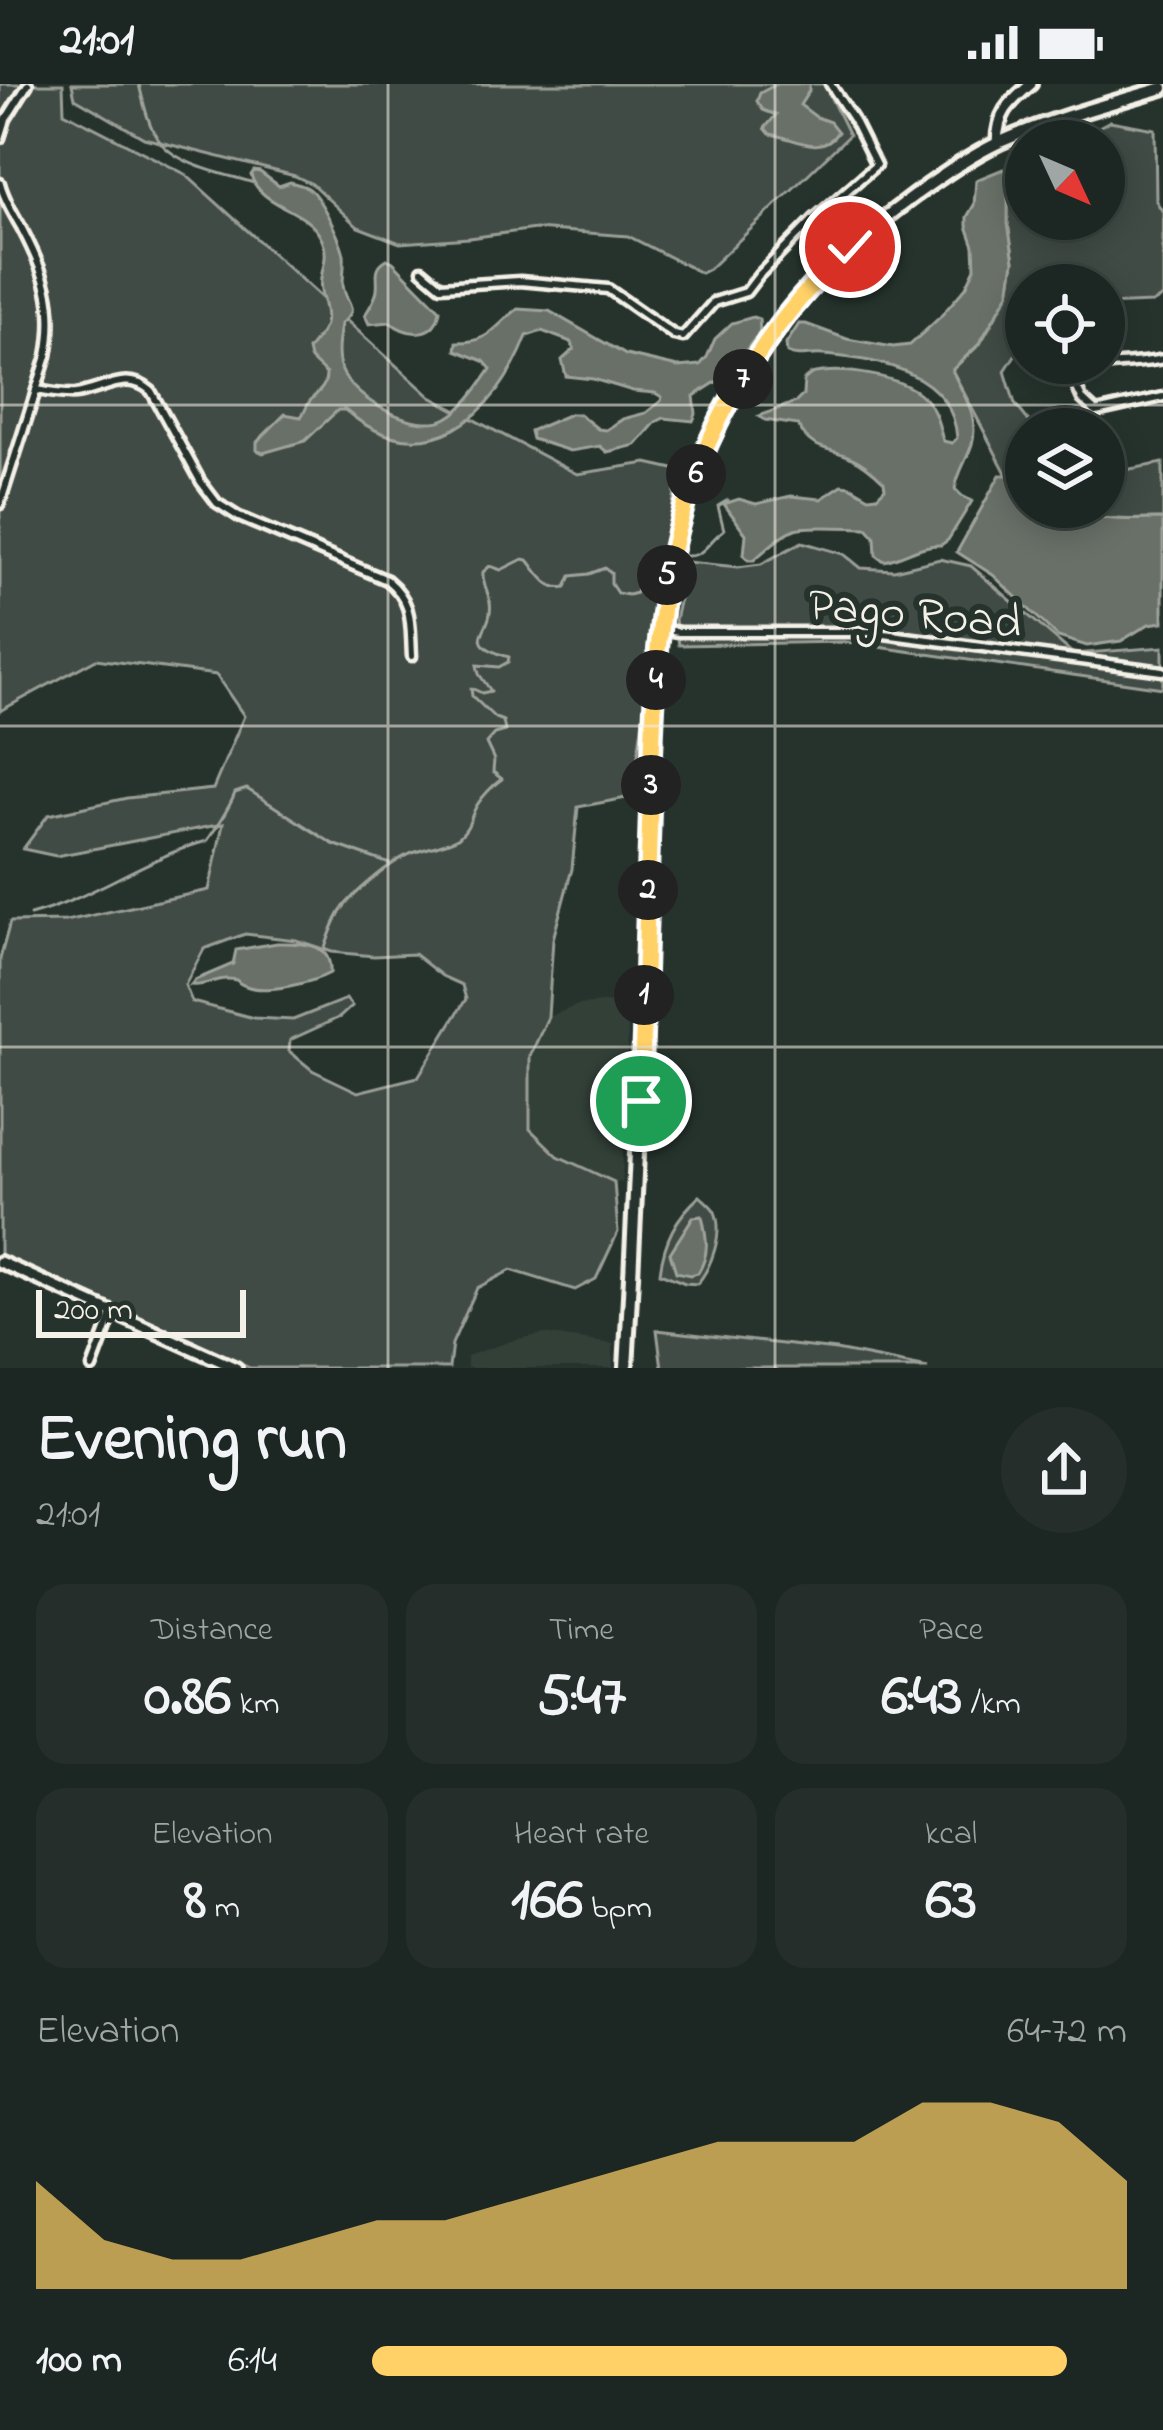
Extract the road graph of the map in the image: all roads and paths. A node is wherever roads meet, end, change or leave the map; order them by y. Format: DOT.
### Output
graph roads {
  1 [pos="28,84"];
  2 [pos="830,84"];
  3 [pos="1031,84"];
  4 [pos="1163,88"];
  5 [pos="0,138"];
  6 [pos="997,143"];
  7 [pos="0,183"];
  8 [pos="422,270"];
  9 [pos="1163,359"];
  10 [pos="37,390"];
  11 [pos="1163,397"];
  12 [pos="0,504"];
  13 [pos="660,629"];
  14 [pos="412,656"];
  15 [pos="1163,671"];
  16 [pos="0,1262"];
  17 [pos="113,1312"];
  18 [pos="92,1368"];
  19 [pos="236,1368"];
  20 [pos="626,1368"];
  1 -- 5 [label="street"];
  2 -- 8 [label="street"];
  3 -- 6 [label="main road"];
  4 -- 6 [label="main road"];
  6 -- 13 [label="main road"];
  7 -- 10 [label="street"];
  9 -- 11 [label="street"];
  10 -- 12 [label="street"];
  10 -- 14 [label="street"];
  13 -- 15 [label="street, Pago Road"];
  13 -- 20 [label="main road"];
  16 -- 17 [label="main road"];
  17 -- 18 [label="street"];
  17 -- 19 [label="main road"];
}
